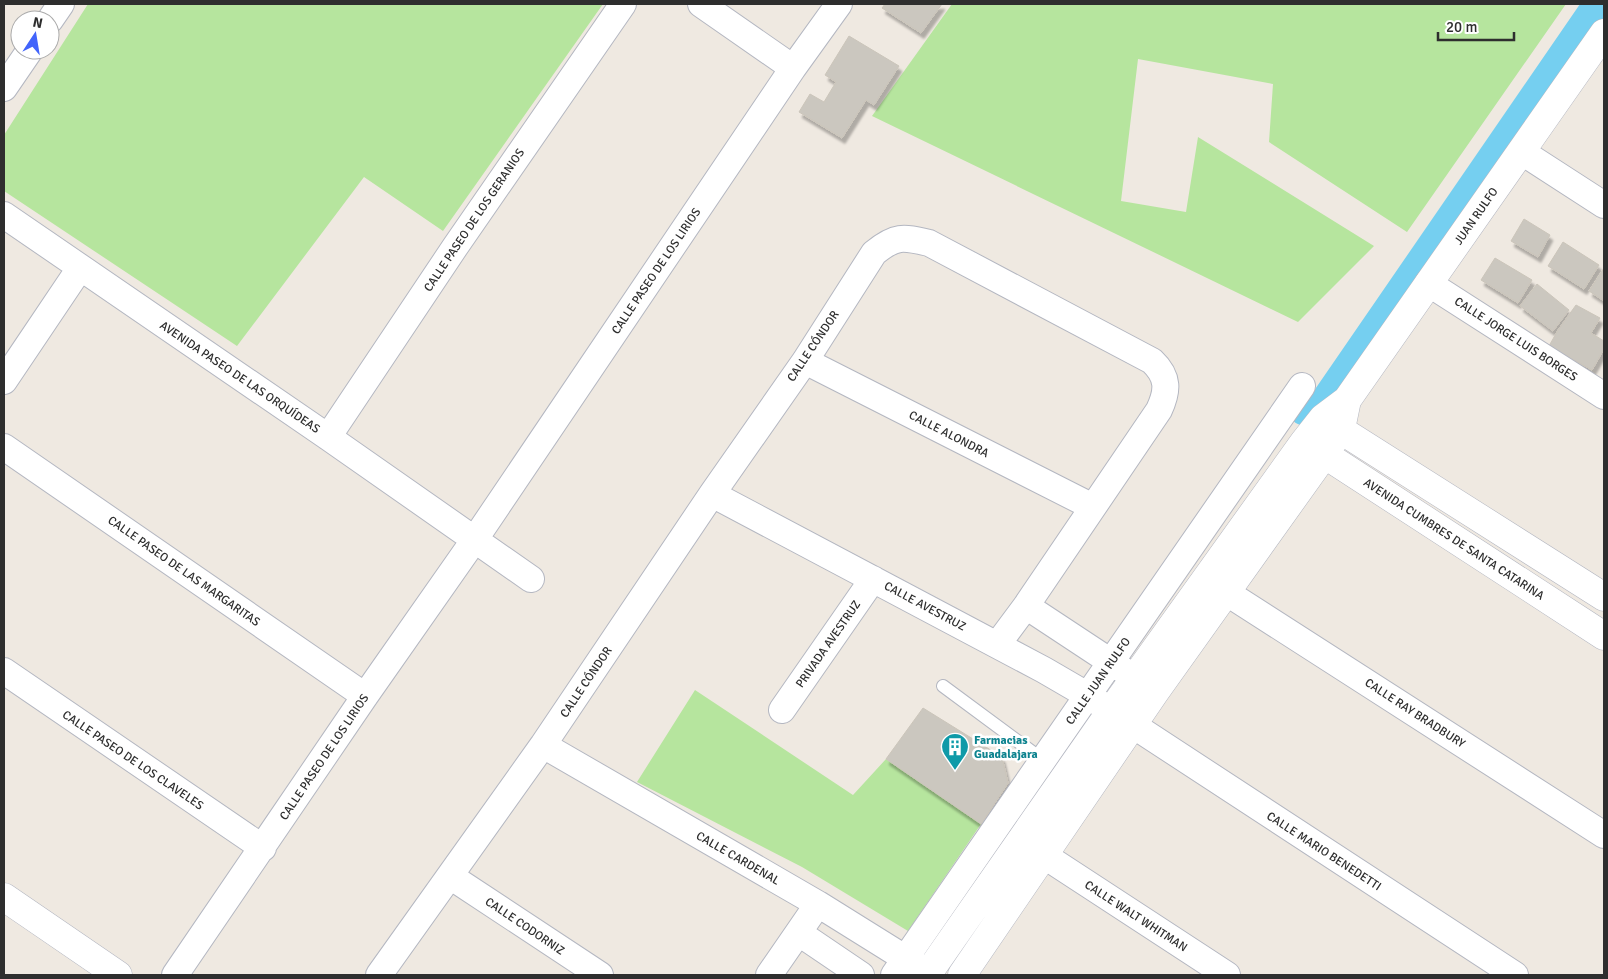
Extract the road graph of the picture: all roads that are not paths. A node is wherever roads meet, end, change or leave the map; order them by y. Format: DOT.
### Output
graph roads {
  1 [pos="623,4"];
  2 [pos="701,4"];
  3 [pos="839,4"];
  4 [pos="1604,33"];
  5 [pos="23,60"];
  6 [pos="793,68"];
  7 [pos="4,88"];
  8 [pos="1522,152"];
  9 [pos="1604,205"];
  10 [pos="4,215"];
  11 [pos="80,268"];
  12 [pos="1428,283"];
  13 [pos="805,361"];
  14 [pos="4,381"];
  15 [pos="1302,386"];
  16 [pos="1604,396"];
  17 [pos="1332,424"];
  18 [pos="328,437"];
  19 [pos="4,447"];
  20 [pos="1314,448"];
  21 [pos="712,494"];
  22 [pos="1093,507"];
  23 [pos="475,539"];
  24 [pos="531,579"];
  25 [pos="873,579"];
  26 [pos="1216,586"];
  27 [pos="1604,597"];
  28 [pos="1026,606"];
  29 [pos="1604,636"];
  30 [pos="997,645"];
  31 [pos="1112,662"];
  32 [pos="4,671"];
  33 [pos="1145,685"];
  34 [pos="943,686"];
  35 [pos="1087,695"];
  36 [pos="365,696"];
  37 [pos="782,710"];
  38 [pos="1111,711"];
  39 [pos="1133,726"];
  40 [pos="543,746"];
  41 [pos="1043,760"];
  42 [pos="1604,835"];
  43 [pos="1020,840"];
  44 [pos="263,848"];
  45 [pos="1044,856"];
  46 [pos="450,876"];
  47 [pos="4,897"];
  48 [pos="818,904"];
  49 [pos="799,933"];
  50 [pos="900,967"];
  51 [pos="118,975"];
  52 [pos="176,975"];
  53 [pos="379,975"];
  54 [pos="600,975"];
  55 [pos="769,975"];
  56 [pos="861,975"];
  57 [pos="929,975"];
  58 [pos="962,975"];
  59 [pos="1228,975"];
  60 [pos="1515,975"];
  1 -- 18 [label="street, CALLE PASEO DE LOS GERANIOS"];
  2 -- 6 [label="street"];
  3 -- 6 [label="street, CALLE PASEO DE LOS LIRIOS"];
  4 -- 8 [label="street, JUAN RULFO"];
  5 -- 7 [label="street"];
  6 -- 23 [label="street, CALLE PASEO DE LOS LIRIOS"];
  8 -- 9 [label="street"];
  8 -- 12 [label="street, JUAN RULFO"];
  10 -- 11 [label="street, AVENIDA PASEO DE LAS ORQUÍDEAS"];
  11 -- 14 [label="street"];
  11 -- 18 [label="street, AVENIDA PASEO DE LAS ORQUÍDEAS"];
  12 -- 16 [label="street, CALLE JORGE LUIS BORGES"];
  12 -- 17 [label="street, JUAN RULFO"];
  13 -- 21 [label="street, CALLE CÓNDOR"];
  13 -- 22 [label="street, CALLE ALONDRA"];
  13 -- 22 [label="street, CALLE CÓNDOR"];
  15 -- 31 [label="street, CALLE JUAN RULFO"];
  17 -- 20 [label="street"];
  17 -- 27 [label="street"];
  18 -- 23 [label="street, AVENIDA PASEO DE LAS ORQUÍDEAS"];
  19 -- 36 [label="street, CALLE PASEO DE LAS MARGARITAS"];
  20 -- 26 [label="street"];
  20 -- 29 [label="street, AVENIDA CUMBRES DE SANTA CATARINA"];
  21 -- 25 [label="street, CALLE AVESTRUZ"];
  21 -- 40 [label="street, CALLE CÓNDOR"];
  22 -- 28 [label="street, CALLE CÓNDOR"];
  23 -- 24 [label="street, AVENIDA PASEO DE LAS ORQUÍDEAS"];
  23 -- 36 [label="street, CALLE PASEO DE LOS LIRIOS"];
  25 -- 30 [label="street, CALLE AVESTRUZ"];
  25 -- 37 [label="street, PRIVADA AVESTRUZ"];
  26 -- 33 [label="street"];
  26 -- 42 [label="street, CALLE RAY BRADBURY"];
  28 -- 30 [label="street, CALLE CÓNDOR"];
  28 -- 31 [label="street"];
  30 -- 35 [label="street, CALLE AVESTRUZ"];
  31 -- 33 [label="street"];
  31 -- 35 [label="street, CALLE JUAN RULFO"];
  32 -- 44 [label="street, CALLE PASEO DE LOS CLAVELES"];
  33 -- 38 [label="street"];
  33 -- 39 [label="street"];
  34 -- 41 [label="lane"];
  35 -- 38 [label="street, CALLE AVESTRUZ"];
  35 -- 41 [label="street, CALLE JUAN RULFO"];
  36 -- 44 [label="street, CALLE PASEO DE LOS LIRIOS"];
  38 -- 39 [label="street, CALLE AVESTRUZ"];
  38 -- 43 [label="street"];
  39 -- 45 [label="street"];
  39 -- 60 [label="street, CALLE MARIO BENEDETTI"];
  40 -- 46 [label="street, CALLE CÓNDOR"];
  40 -- 48 [label="street, CALLE CARDENAL"];
  41 -- 50 [label="street, CALLE JUAN RULFO"];
  43 -- 45 [label="street, CALLE WALT WHITMAN"];
  43 -- 57 [label="street"];
  44 -- 52 [label="street, CALLE PASEO DE LOS LIRIOS"];
  45 -- 58 [label="street"];
  45 -- 59 [label="street, CALLE WALT WHITMAN"];
  46 -- 53 [label="street, CALLE CÓNDOR"];
  46 -- 54 [label="street, CALLE CODORNIZ"];
  47 -- 51 [label="street"];
  48 -- 49 [label="street"];
  48 -- 50 [label="street, CALLE CARDENAL"];
  49 -- 55 [label="street"];
  49 -- 56 [label="street"];
  50 -- 57 [label="street, CALLE CARDENAL"];
}
